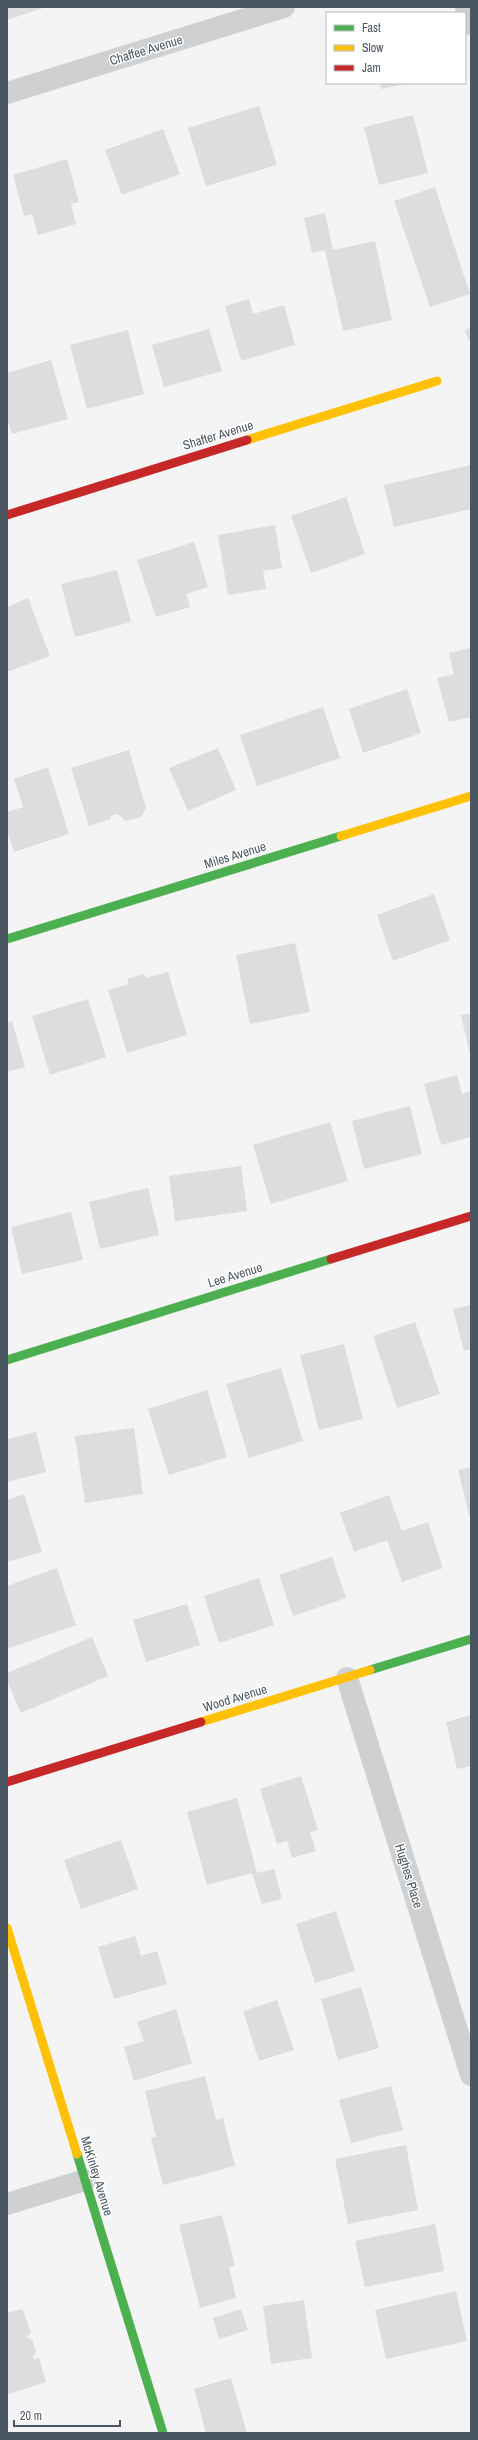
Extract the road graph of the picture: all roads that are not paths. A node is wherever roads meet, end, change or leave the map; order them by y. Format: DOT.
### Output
graph roads {
  1 [pos="284,7"];
  2 [pos="466,7"];
  3 [pos="471,24"];
  4 [pos="7,93"];
  5 [pos="437,381"];
  6 [pos="7,515"];
  7 [pos="471,796"];
  8 [pos="7,939"];
  9 [pos="471,1216"];
  10 [pos="7,1360"];
  11 [pos="471,1639"];
  12 [pos="347,1678"];
  13 [pos="7,1782"];
  14 [pos="7,1928"];
  15 [pos="471,2075"];
  16 [pos="85,2180"];
  17 [pos="7,2204"];
  18 [pos="163,2433"];
  1 -- 4 [label="street, Chaffee Avenue"];
  2 -- 3 [label="street"];
  5 -- 6 [label="street, Shafter Avenue"];
  7 -- 8 [label="street, Miles Avenue"];
  9 -- 10 [label="street, Lee Avenue"];
  11 -- 12 [label="street, Wood Avenue"];
  12 -- 13 [label="street, Wood Avenue"];
  12 -- 15 [label="street, Hughes Place"];
  14 -- 16 [label="street, McKinley Avenue"];
  16 -- 17 [label="street"];
  16 -- 18 [label="street, McKinley Avenue"];
}
